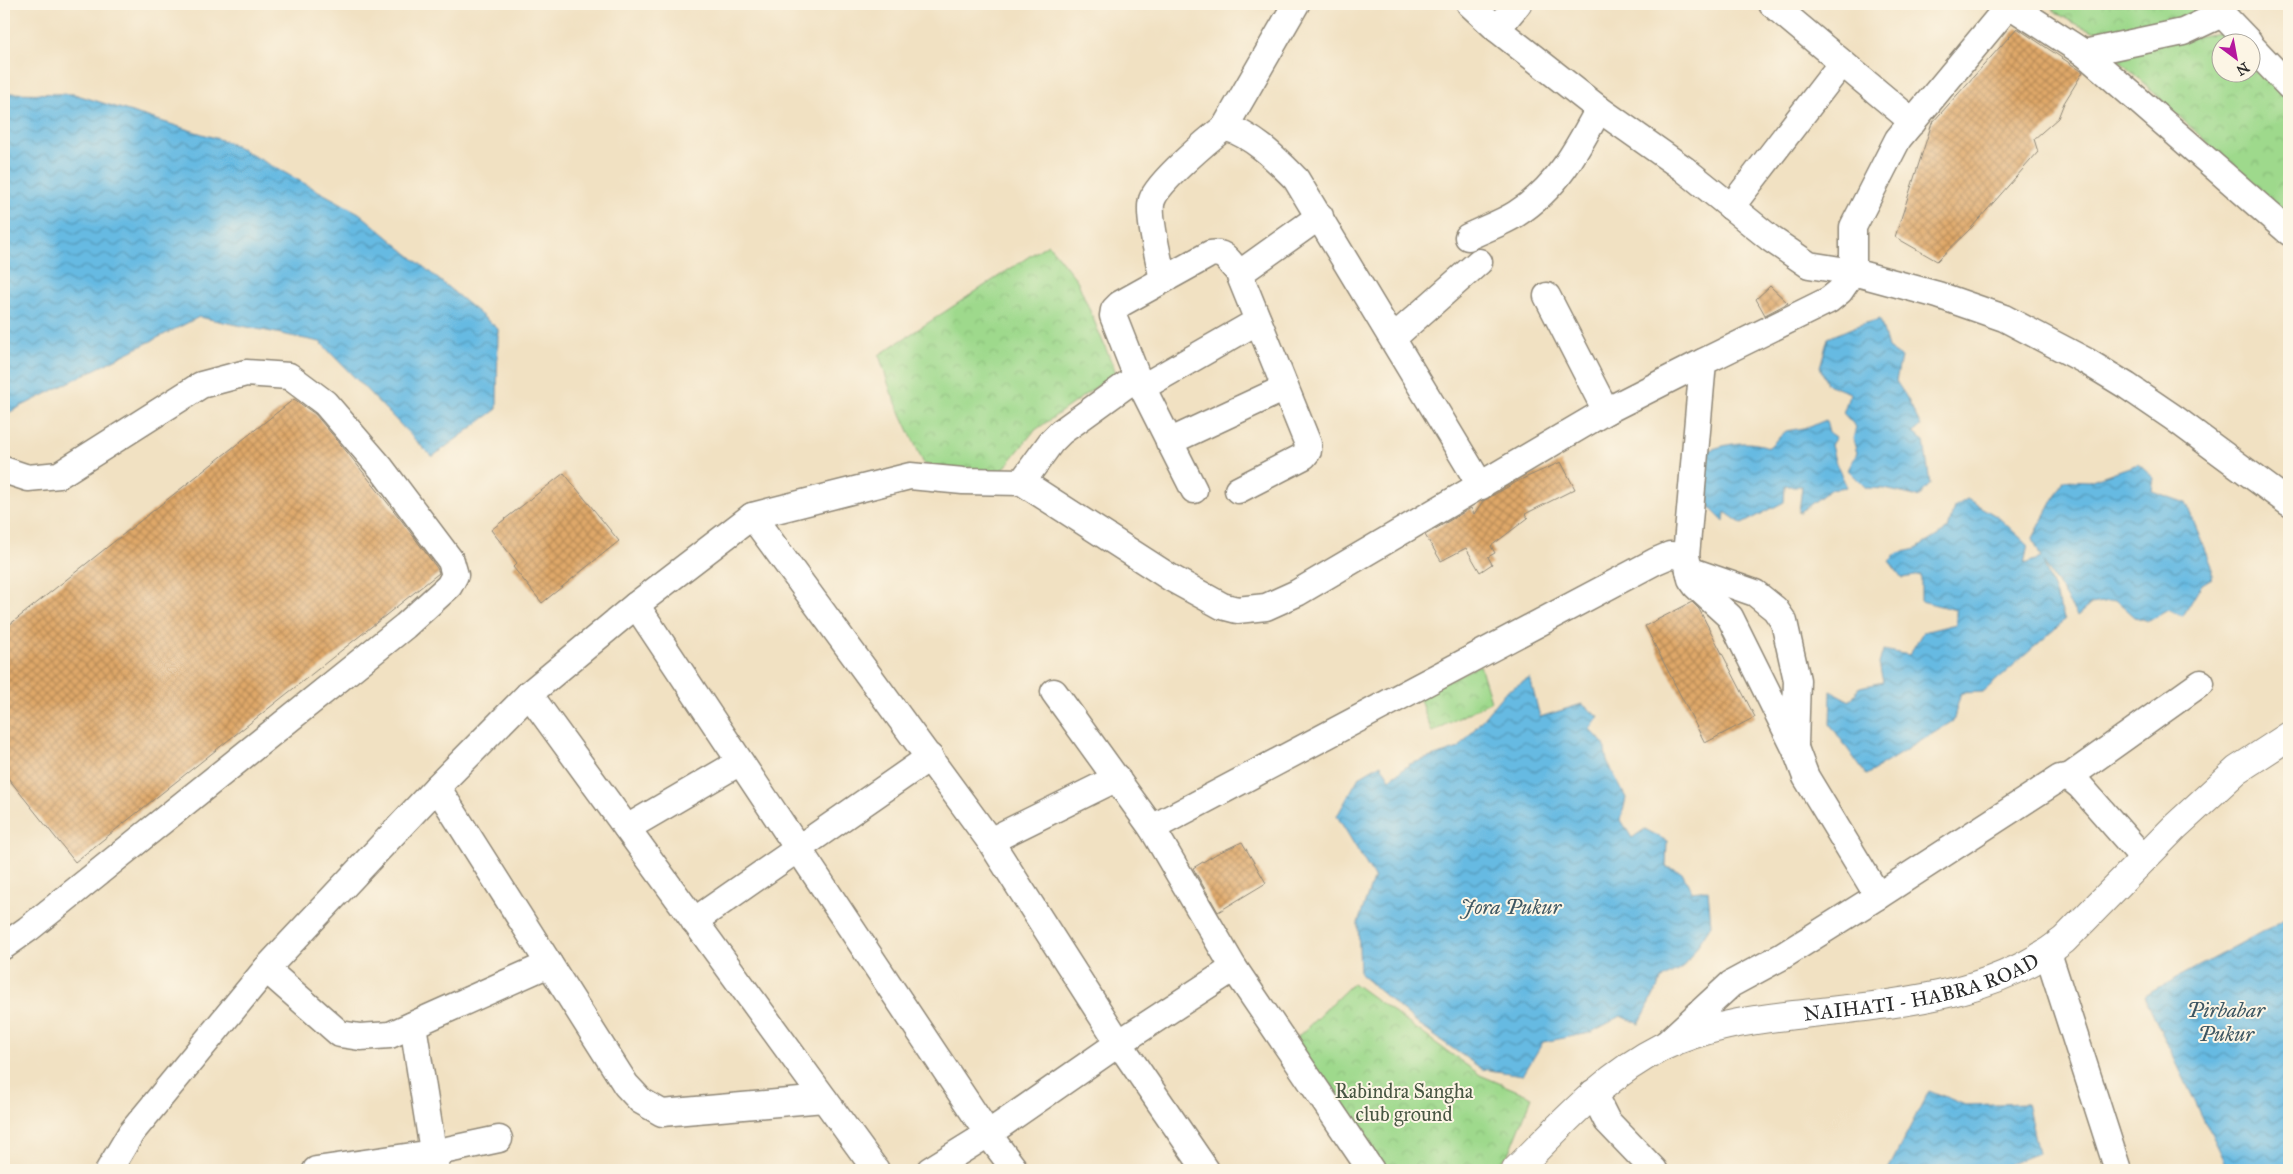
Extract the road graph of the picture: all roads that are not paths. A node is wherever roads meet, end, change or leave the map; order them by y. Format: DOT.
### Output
graph roads {
  1 [pos="1296,4"];
  2 [pos="1470,4"];
  3 [pos="1518,4"];
  4 [pos="1772,4"];
  5 [pos="2009,4"];
  6 [pos="2228,9"];
  7 [pos="1497,29"];
  8 [pos="2242,32"];
  9 [pos="2084,53"];
  10 [pos="2260,55"];
  11 [pos="1842,63"];
  12 [pos="2289,86"];
  13 [pos="1600,110"];
  14 [pos="1913,122"];
  15 [pos="1225,127"];
  16 [pos="1731,207"];
  17 [pos="1320,216"];
  18 [pos="2289,232"];
  19 [pos="1468,237"];
  20 [pos="1479,262"];
  21 [pos="1238,271"];
  22 [pos="1853,272"];
  23 [pos="1162,280"];
  24 [pos="1547,296"];
  25 [pos="1258,321"];
  26 [pos="1393,338"];
  27 [pos="1703,362"];
  28 [pos="1140,382"];
  29 [pos="1285,388"];
  30 [pos="1606,411"];
  31 [pos="1169,442"];
  32 [pos="4,470"];
  33 [pos="1022,482"];
  34 [pos="1481,486"];
  35 [pos="1194,490"];
  36 [pos="1238,490"];
  37 [pos="2289,504"];
  38 [pos="752,516"];
  39 [pos="1688,563"];
  40 [pos="636,606"];
  41 [pos="2201,683"];
  42 [pos="1054,692"];
  43 [pos="529,694"];
  44 [pos="2289,736"];
  45 [pos="1795,748"];
  46 [pos="930,758"];
  47 [pos="740,762"];
  48 [pos="2069,777"];
  49 [pos="1117,778"];
  50 [pos="437,787"];
  51 [pos="627,828"];
  52 [pos="1152,828"];
  53 [pos="990,841"];
  54 [pos="798,848"];
  55 [pos="2144,859"];
  56 [pos="1878,896"];
  57 [pos="694,921"];
  58 [pos="4,946"];
  59 [pos="2048,953"];
  60 [pos="550,964"];
  61 [pos="1234,968"];
  62 [pos="266,970"];
  63 [pos="413,1025"];
  64 [pos="1119,1043"];
  65 [pos="1664,1046"];
  66 [pos="1593,1093"];
  67 [pos="824,1100"];
  68 [pos="988,1134"];
  69 [pos="499,1139"];
  70 [pos="434,1162"];
  71 [pos="109,1170"];
  72 [pos="316,1170"];
  73 [pos="876,1170"];
  74 [pos="930,1170"];
  75 [pos="1015,1170"];
  76 [pos="1206,1170"];
  77 [pos="1371,1170"];
  78 [pos="1516,1170"];
  79 [pos="1654,1170"];
  80 [pos="2118,1170"];
  1 -- 15 [label="street"];
  2 -- 7 [label="street"];
  3 -- 7 [label="street"];
  4 -- 11 [label="street"];
  5 -- 9 [label="street"];
  5 -- 14 [label="street"];
  6 -- 8 [label="street"];
  6 -- 9 [label="street"];
  7 -- 13 [label="street"];
  9 -- 18 [label="street"];
  10 -- 12 [label="street"];
  11 -- 14 [label="street"];
  11 -- 16 [label="street"];
  13 -- 16 [label="street"];
  13 -- 19 [label="street"];
  14 -- 22 [label="street"];
  15 -- 17 [label="street"];
  15 -- 23 [label="street"];
  16 -- 22 [label="street"];
  17 -- 21 [label="street"];
  17 -- 26 [label="street"];
  20 -- 26 [label="street"];
  21 -- 23 [label="street"];
  21 -- 25 [label="street"];
  22 -- 27 [label="street"];
  22 -- 37 [label="street"];
  23 -- 28 [label="street"];
  24 -- 30 [label="street"];
  25 -- 28 [label="street"];
  25 -- 29 [label="street"];
  26 -- 34 [label="street"];
  27 -- 30 [label="street"];
  27 -- 39 [label="street"];
  28 -- 31 [label="street"];
  28 -- 33 [label="street"];
  29 -- 31 [label="street"];
  29 -- 36 [label="street"];
  30 -- 34 [label="street"];
  31 -- 35 [label="street"];
  32 -- 58 [label="street"];
  33 -- 34 [label="street"];
  33 -- 38 [label="street"];
  38 -- 40 [label="street"];
  38 -- 46 [label="street"];
  39 -- 45 [label="street"];
  39 -- 45 [label="street"];
  39 -- 52 [label="street"];
  40 -- 43 [label="street"];
  40 -- 47 [label="street"];
  41 -- 48 [label="street"];
  42 -- 49 [label="street"];
  43 -- 50 [label="street"];
  43 -- 51 [label="street"];
  44 -- 55 [label="main road, NAIHATI - HABRA ROAD"];
  45 -- 56 [label="street"];
  46 -- 53 [label="street"];
  46 -- 54 [label="street"];
  47 -- 51 [label="street"];
  47 -- 54 [label="street"];
  48 -- 55 [label="street"];
  48 -- 56 [label="street"];
  49 -- 52 [label="street"];
  49 -- 53 [label="street"];
  50 -- 60 [label="street"];
  50 -- 62 [label="street"];
  51 -- 57 [label="street"];
  52 -- 61 [label="street"];
  53 -- 64 [label="street"];
  54 -- 57 [label="street"];
  54 -- 68 [label="street"];
  55 -- 59 [label="main road, NAIHATI - HABRA ROAD"];
  56 -- 65 [label="street"];
  57 -- 67 [label="street"];
  59 -- 65 [label="main road, NAIHATI - HABRA ROAD"];
  59 -- 80 [label="street"];
  60 -- 63 [label="street"];
  60 -- 67 [label="street"];
  61 -- 64 [label="street"];
  61 -- 77 [label="street"];
  62 -- 63 [label="street"];
  62 -- 71 [label="street"];
  63 -- 70 [label="street"];
  64 -- 68 [label="street"];
  64 -- 76 [label="street"];
  65 -- 66 [label="main road, NAIHATI - HABRA ROAD"];
  66 -- 78 [label="main road, NAIHATI - HABRA ROAD"];
  66 -- 79 [label="street"];
  67 -- 73 [label="street"];
  68 -- 74 [label="street"];
  68 -- 75 [label="street"];
  69 -- 70 [label="street"];
  70 -- 72 [label="street"];
}
